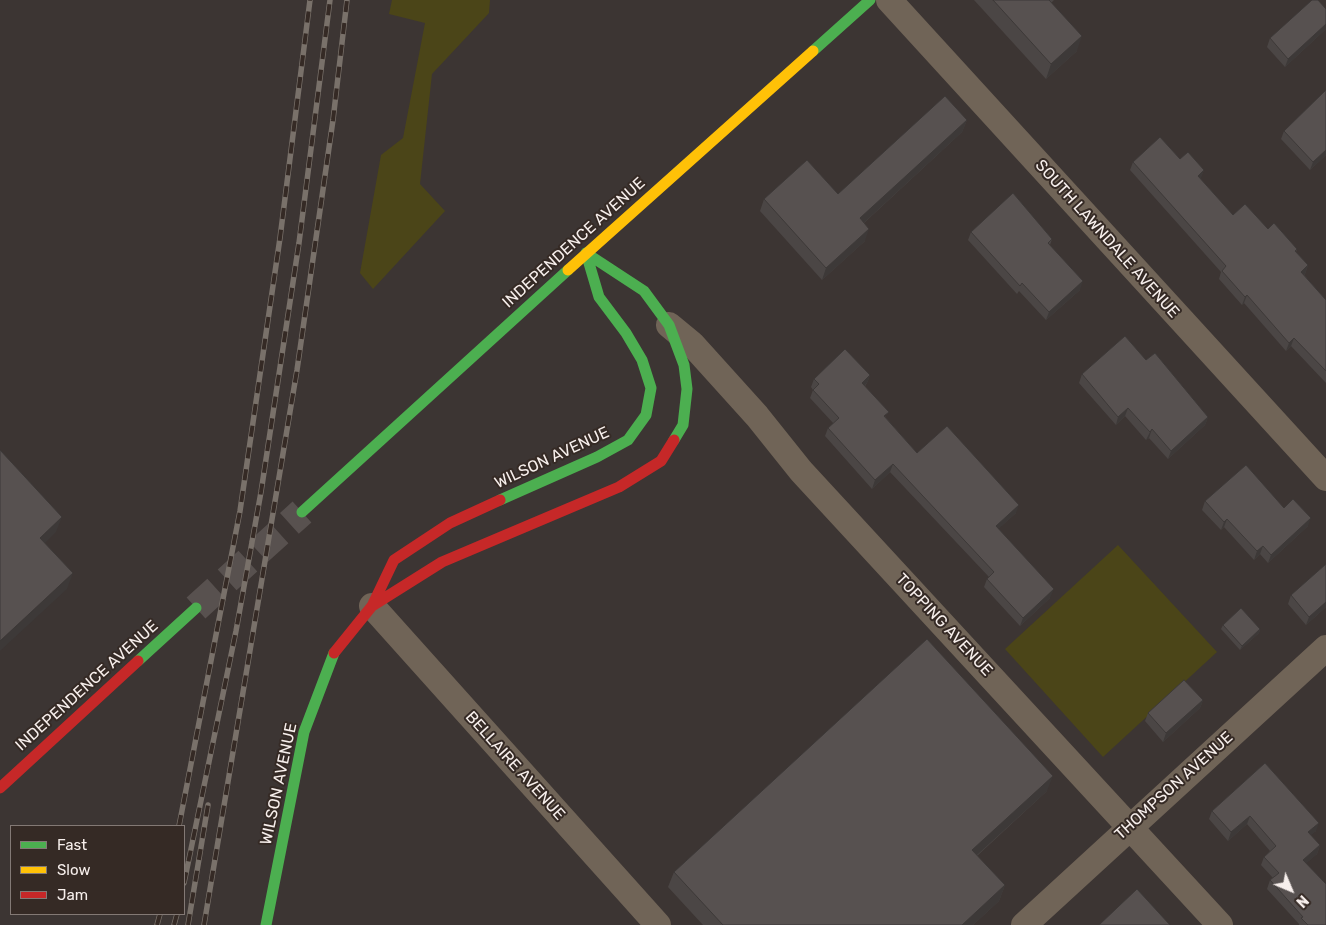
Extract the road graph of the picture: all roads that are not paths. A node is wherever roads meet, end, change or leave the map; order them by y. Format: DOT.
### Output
graph roads {
  1 [pos="870,0"];
  2 [pos="889,0"];
  3 [pos="586,253"];
  4 [pos="669,324"];
  5 [pos="1326,478"];
  6 [pos="302,512"];
  7 [pos="372,606"];
  8 [pos="196,608"];
  9 [pos="1326,648"];
  10 [pos="0,788"];
  11 [pos="1130,826"];
  12 [pos="266,925"];
  13 [pos="658,925"];
  14 [pos="1024,925"];
  15 [pos="1220,925"];
  1 -- 3 [label="main road, INDEPENDENCE AVENUE"];
  2 -- 5 [label="street, SOUTH LAWNDALE AVENUE"];
  3 -- 4 [label="main road, WILSON AVENUE"];
  3 -- 6 [label="main road, INDEPENDENCE AVENUE"];
  3 -- 7 [label="main road, WILSON AVENUE"];
  4 -- 7 [label="main road, WILSON AVENUE"];
  4 -- 11 [label="street, TOPPING AVENUE"];
  7 -- 12 [label="main road, WILSON AVENUE"];
  7 -- 13 [label="street, BELLAIRE AVENUE"];
  8 -- 10 [label="main road, INDEPENDENCE AVENUE"];
  9 -- 11 [label="street, THOMPSON AVENUE"];
  11 -- 14 [label="street, THOMPSON AVENUE"];
  11 -- 15 [label="street, TOPPING AVENUE"];
}
